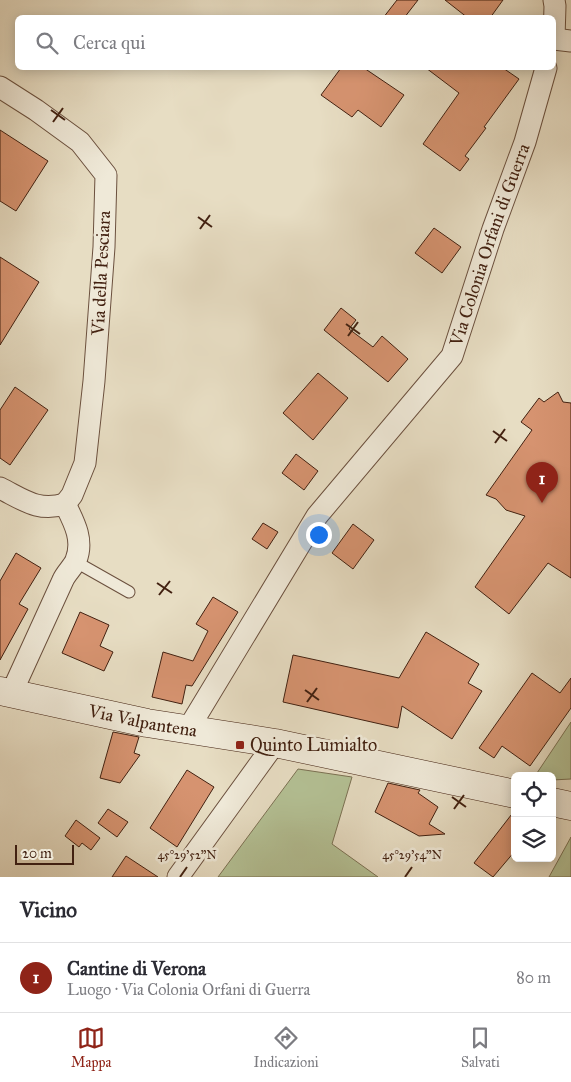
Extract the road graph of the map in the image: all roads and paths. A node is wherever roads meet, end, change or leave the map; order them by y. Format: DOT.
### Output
graph roads {
  1 [pos="560,7"];
  2 [pos="556,28"];
  3 [pos="556,39"];
  4 [pos="571,42"];
  5 [pos="545,70"];
  6 [pos="0,86"];
  7 [pos="0,488"];
  8 [pos="65,504"];
  9 [pos="76,562"];
  10 [pos="128,592"];
  11 [pos="6,692"];
  12 [pos="187,731"];
  13 [pos="275,744"];
  14 [pos="511,793"];
  15 [pos="556,803"];
  16 [pos="571,806"];
  17 [pos="178,877"];
  1 -- 2 [label="street"];
  3 -- 4 [label="street"];
  5 -- 12 [label="street, Via Colonia Orfani di Guerra"];
  6 -- 8 [label="street, Via della Pesciara"];
  7 -- 8 [label="street"];
  8 -- 9 [label="street"];
  9 -- 10 [label="lane"];
  9 -- 11 [label="street, Via Valpantena"];
  11 -- 12 [label="street, Via Valpantena"];
  12 -- 13 [label="street, Via Valpantena"];
  13 -- 14 [label="street, Via Valpantena"];
  13 -- 17 [label="street"];
  15 -- 16 [label="street"];
}
